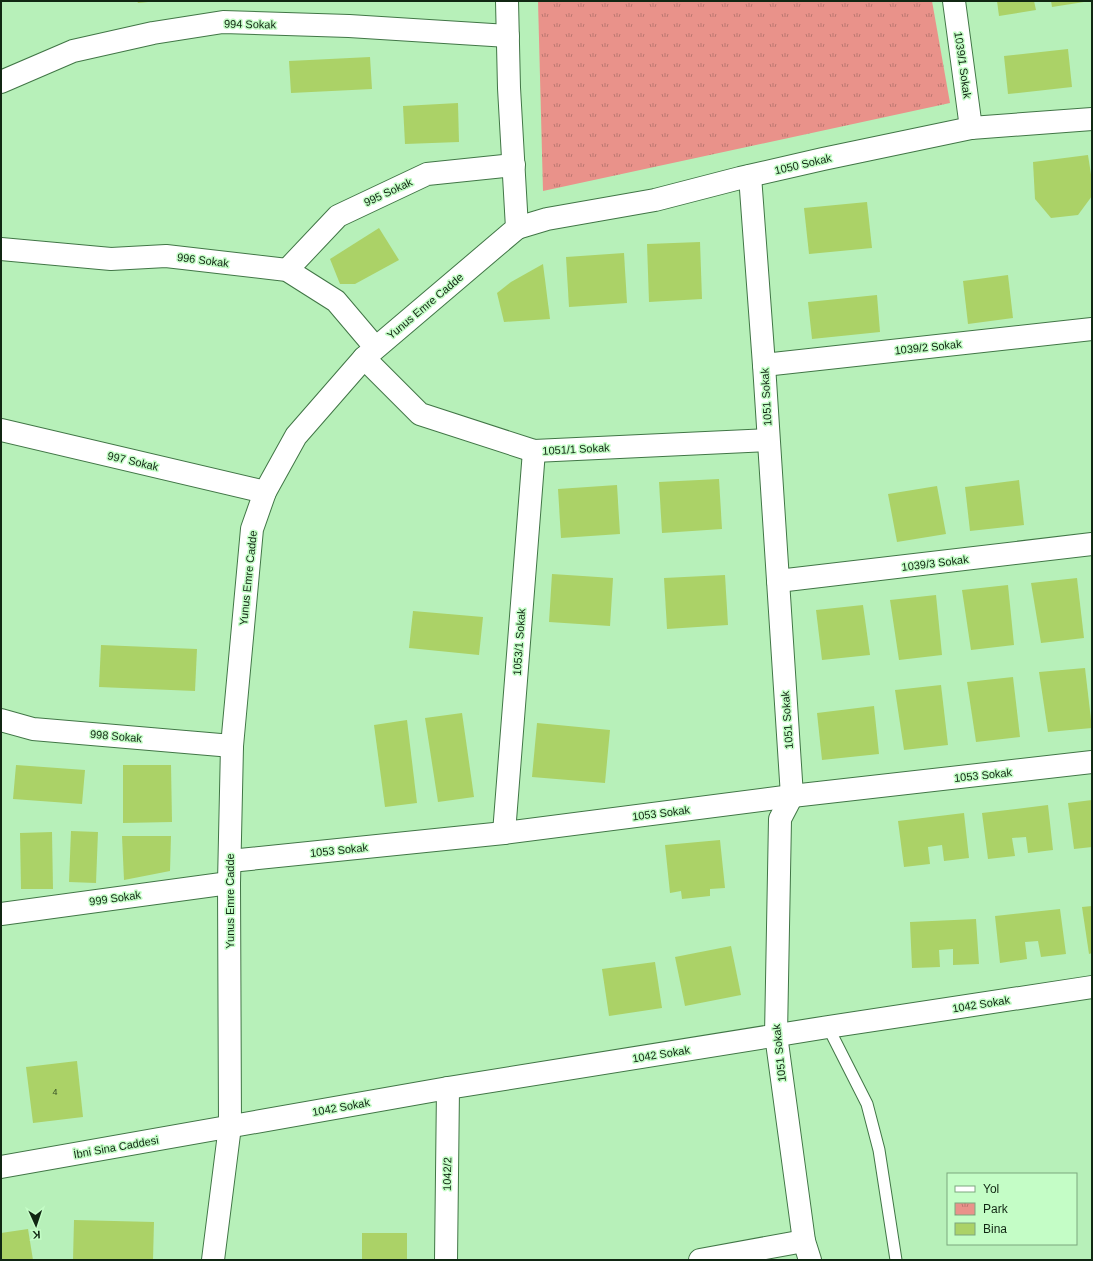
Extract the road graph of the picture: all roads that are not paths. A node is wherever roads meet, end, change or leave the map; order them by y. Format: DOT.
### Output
graph roads {
  1 [pos="507,1"];
  2 [pos="954,1"];
  3 [pos="508,36"];
  4 [pos="1,82"];
  5 [pos="1092,118"];
  6 [pos="971,128"];
  7 [pos="514,165"];
  8 [pos="750,176"];
  9 [pos="517,228"];
  10 [pos="1,249"];
  11 [pos="287,270"];
  12 [pos="1092,329"];
  13 [pos="370,352"];
  14 [pos="764,365"];
  15 [pos="1,430"];
  16 [pos="768,440"];
  17 [pos="534,451"];
  18 [pos="265,492"];
  19 [pos="1092,544"];
  20 [pos="778,581"];
  21 [pos="1,720"];
  22 [pos="232,746"];
  23 [pos="1092,762"];
  24 [pos="792,796"];
  25 [pos="504,832"];
  26 [pos="230,861"];
  27 [pos="229,883"];
  28 [pos="1,914"];
  29 [pos="1092,987"];
  30 [pos="828,1027"];
  31 [pos="776,1035"];
  32 [pos="448,1088"];
  33 [pos="230,1126"];
  34 [pos="1,1167"];
  35 [pos="807,1251"];
  36 [pos="213,1260"];
  37 [pos="446,1260"];
  38 [pos="700,1260"];
  39 [pos="896,1260"];
  1 -- 3 [label="street"];
  2 -- 6 [label="street, 1039/1 Sokak"];
  3 -- 4 [label="street, 994 Sokak"];
  3 -- 7 [label="street"];
  5 -- 6 [label="street, 1050 Sokak"];
  6 -- 8 [label="street, 1050 Sokak"];
  7 -- 9 [label="street"];
  7 -- 11 [label="street, 995 Sokak"];
  8 -- 9 [label="street, 1050 Sokak"];
  8 -- 14 [label="street, 1051 Sokak"];
  9 -- 13 [label="street, Yunus Emre Cadde"];
  10 -- 11 [label="street, 996 Sokak"];
  11 -- 13 [label="street, 996 Sokak"];
  12 -- 14 [label="street, 1039/2 Sokak"];
  13 -- 17 [label="street, 1051/1 Sokak"];
  13 -- 18 [label="street, Yunus Emre Cadde"];
  14 -- 16 [label="street, 1051 Sokak"];
  15 -- 18 [label="street, 997 Sokak"];
  16 -- 17 [label="street, 1051/1 Sokak"];
  16 -- 20 [label="street, 1051 Sokak"];
  17 -- 25 [label="street, 1053/1 Sokak"];
  18 -- 22 [label="street, Yunus Emre Cadde"];
  19 -- 20 [label="street, 1039/3 Sokak"];
  20 -- 24 [label="street, 1051 Sokak"];
  21 -- 22 [label="street, 998 Sokak"];
  22 -- 26 [label="street, Yunus Emre Cadde"];
  23 -- 24 [label="street, 1053 Sokak"];
  24 -- 25 [label="street, 1053 Sokak"];
  24 -- 31 [label="street, 1051 Sokak"];
  25 -- 26 [label="street, 1053 Sokak"];
  26 -- 27 [label="street, Yunus Emre Cadde"];
  27 -- 28 [label="street, 999 Sokak"];
  27 -- 33 [label="street, Yunus Emre Cadde"];
  29 -- 30 [label="street, 1042 Sokak"];
  30 -- 31 [label="street, 1042 Sokak"];
  30 -- 39 [label="lane"];
  31 -- 32 [label="street, 1042 Sokak"];
  31 -- 35 [label="street, 1051 Sokak"];
  32 -- 33 [label="street, 1042 Sokak"];
  32 -- 37 [label="street, 1042/2"];
  33 -- 34 [label="street, İbni Sina Caddesi"];
  33 -- 36 [label="street, Yunus Emre Cadde"];
  35 -- 38 [label="street"];
}
